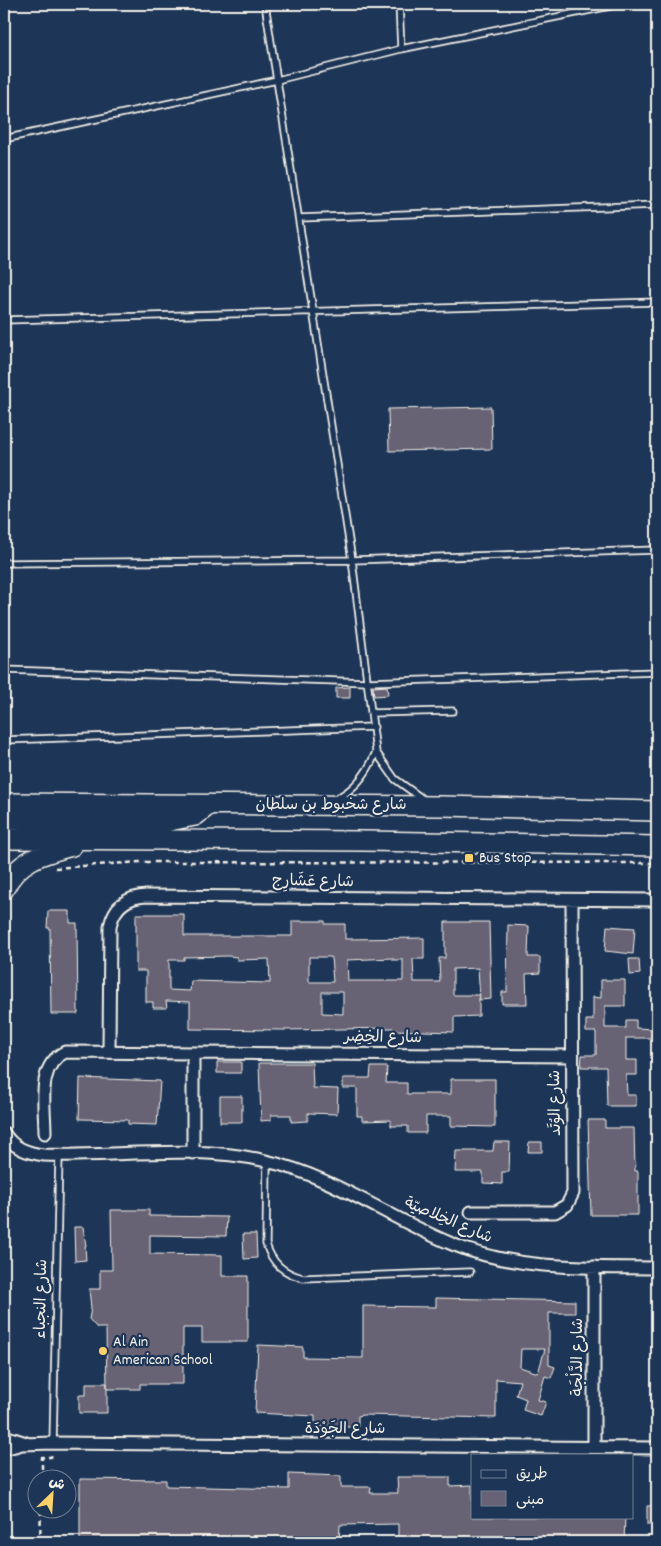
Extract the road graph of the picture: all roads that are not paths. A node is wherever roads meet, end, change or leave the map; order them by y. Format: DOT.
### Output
graph roads {
  1 [pos="265,4"];
  2 [pos="399,4"];
  3 [pos="620,4"];
  4 [pos="401,49"];
  5 [pos="276,80"];
  6 [pos="4,139"];
  7 [pos="657,206"];
  8 [pos="299,218"];
  9 [pos="657,302"];
  10 [pos="312,313"];
  11 [pos="4,320"];
  12 [pos="657,550"];
  13 [pos="352,560"];
  14 [pos="4,563"];
  15 [pos="4,670"];
  16 [pos="657,672"];
  17 [pos="368,682"];
  18 [pos="453,711"];
  19 [pos="372,713"];
  20 [pos="374,727"];
  21 [pos="4,740"];
  22 [pos="376,752"];
  23 [pos="4,803"];
  24 [pos="209,805"];
  25 [pos="321,805"];
  26 [pos="442,806"];
  27 [pos="657,811"];
  28 [pos="4,820"];
  29 [pos="4,839"];
  30 [pos="100,839"];
  31 [pos="657,846"];
  32 [pos="4,889"];
  33 [pos="657,900"];
  34 [pos="572,901"];
  35 [pos="108,1052"];
  36 [pos="194,1053"];
  37 [pos="572,1056"];
  38 [pos="45,1132"];
  39 [pos="4,1133"];
  40 [pos="193,1153"];
  41 [pos="59,1156"];
  42 [pos="267,1161"];
  43 [pos="471,1212"];
  44 [pos="594,1267"];
  45 [pos="656,1268"];
  46 [pos="470,1272"];
  47 [pos="4,1436"];
  48 [pos="52,1443"];
  49 [pos="32,1444"];
  50 [pos="594,1447"];
  51 [pos="657,1448"];
  52 [pos="4,1449"];
  1 -- 5 [label="lane"];
  2 -- 4 [label="lane"];
  3 -- 4 [label="lane"];
  4 -- 5 [label="lane"];
  5 -- 6 [label="lane"];
  5 -- 8 [label="lane"];
  7 -- 8 [label="lane"];
  8 -- 10 [label="lane"];
  9 -- 10 [label="lane"];
  10 -- 11 [label="lane"];
  10 -- 13 [label="lane"];
  12 -- 13 [label="lane"];
  13 -- 14 [label="lane"];
  13 -- 17 [label="lane"];
  15 -- 17 [label="lane"];
  16 -- 17 [label="lane"];
  17 -- 19 [label="lane"];
  18 -- 19 [label="lane"];
  19 -- 20 [label="lane"];
  20 -- 21 [label="lane"];
  20 -- 22 [label="lane"];
  22 -- 25 [label="lane"];
  22 -- 26 [label="lane"];
  23 -- 24 [label="main road, شارع شخبوط بن سلطان"];
  24 -- 25 [label="main road, شارع شخبوط بن سلطان"];
  24 -- 28 [label="main road"];
  25 -- 26 [label="main road, شارع شخبوط بن سلطان"];
  26 -- 27 [label="main road, شارع شخبوط بن سلطان"];
  29 -- 30 [label="main road"];
  30 -- 31 [label="main road"];
  30 -- 32 [label="main road"];
  33 -- 34 [label="street, شارع عَشَارِج"];
  34 -- 35 [label="street, شارع عَشَارِج"];
  34 -- 37 [label="street, شارع الوُتَد"];
  35 -- 36 [label="street, شارع الخِضِر"];
  35 -- 38 [label="street, شارع الخِضِر"];
  36 -- 37 [label="street, شارع الخِضِر"];
  36 -- 40 [label="street"];
  37 -- 43 [label="street, شارع الوُتَد"];
  39 -- 41 [label="street, شارع الخِلاصيّة"];
  40 -- 41 [label="street, شارع الخِلاصيّة"];
  40 -- 42 [label="street, شارع الخِلاصيّة"];
  41 -- 48 [label="lane, شارع النجباء"];
  42 -- 44 [label="street, شارع الخِلاصيّة"];
  42 -- 46 [label="lane"];
  44 -- 45 [label="street, شارع الخِلاصيّة"];
  44 -- 50 [label="street, شارع الدَّلْجَة"];
  47 -- 49 [label="street, شارع الجَوْدَة"];
  48 -- 49 [label="street, شارع الجَوْدَة"];
  48 -- 50 [label="street, شارع الجَوْدَة"];
  49 -- 52 [label="street, شارع الجَوْدَة"];
  50 -- 51 [label="street, شارع الجَوْدَة"];
}
